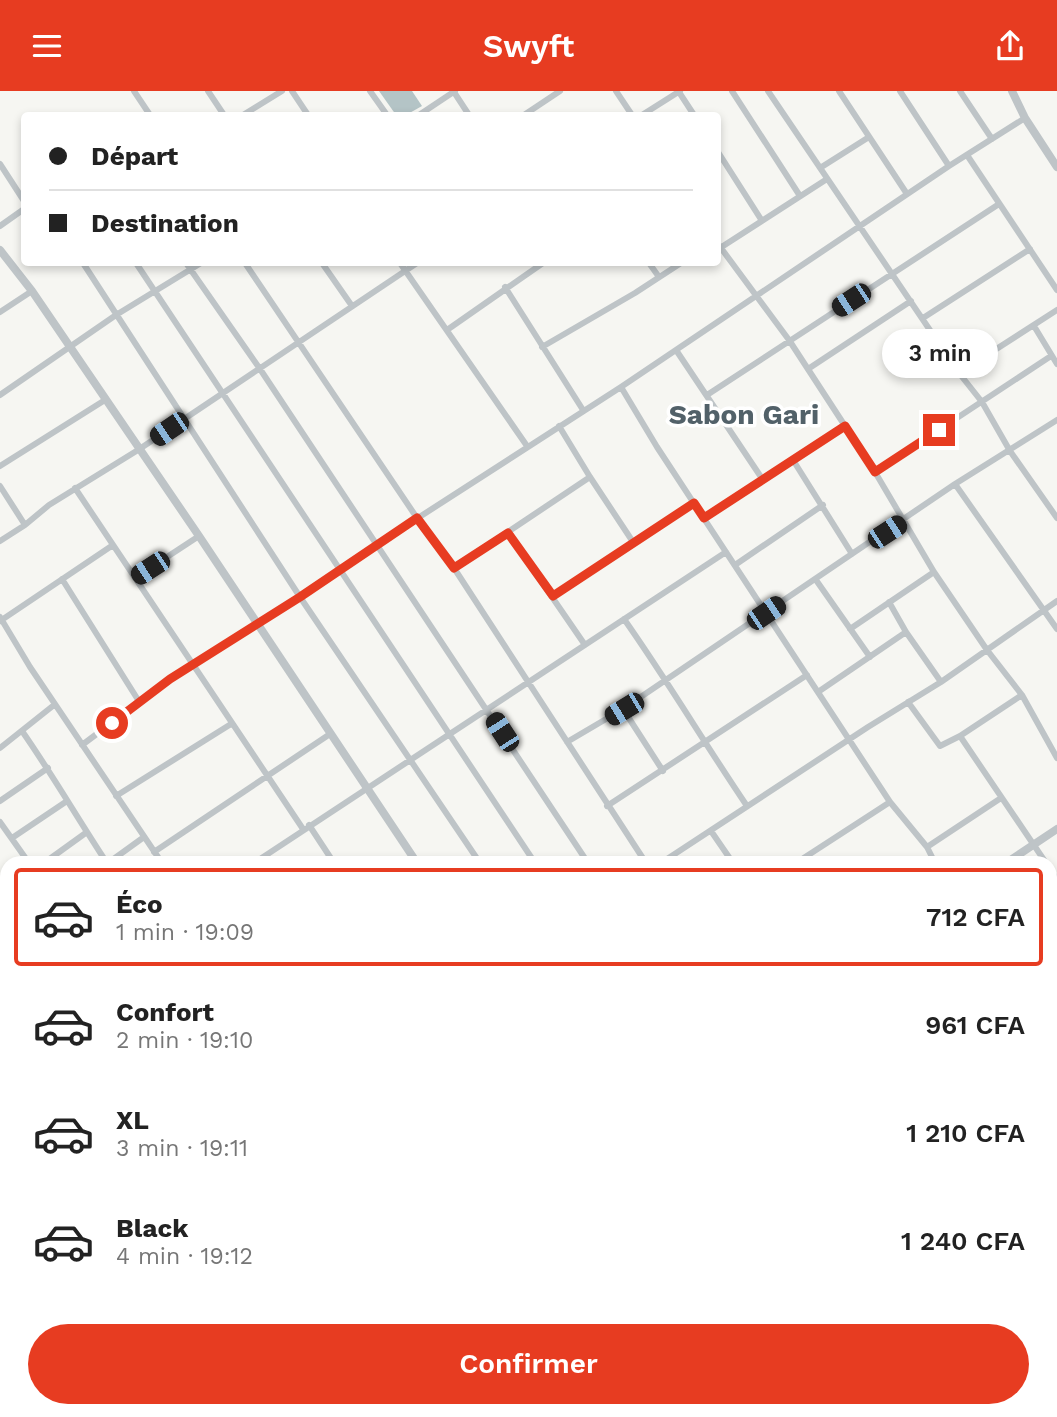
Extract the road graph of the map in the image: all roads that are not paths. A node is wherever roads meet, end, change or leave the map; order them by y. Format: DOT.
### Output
graph roads {
  1 [pos="134,91"];
  2 [pos="208,91"];
  3 [pos="282,91"];
  4 [pos="370,91"];
  5 [pos="560,91"];
  6 [pos="616,91"];
  7 [pos="732,91"];
  8 [pos="768,91"];
  9 [pos="839,91"];
  10 [pos="900,91"];
  11 [pos="960,91"];
  12 [pos="1012,91"];
  13 [pos="294,92"];
  14 [pos="454,92"];
  15 [pos="679,92"];
  16 [pos="148,112"];
  17 [pos="222,112"];
  18 [pos="248,112"];
  19 [pos="306,112"];
  20 [pos="385,112"];
  21 [pos="424,112"];
  22 [pos="467,112"];
  23 [pos="528,112"];
  24 [pos="630,112"];
  25 [pos="647,112"];
  26 [pos="692,112"];
  27 [pos="1025,118"];
  28 [pos="869,137"];
  29 [pos="992,139"];
  30 [pos="967,155"];
  31 [pos="721,157"];
  32 [pos="0,164"];
  33 [pos="949,166"];
  34 [pos="1057,167"];
  35 [pos="820,168"];
  36 [pos="827,179"];
  37 [pos="908,194"];
  38 [pos="21,196"];
  39 [pos="800,196"];
  40 [pos="999,204"];
  41 [pos="21,211"];
  42 [pos="762,221"];
  43 [pos="0,226"];
  44 [pos="859,227"];
  45 [pos="721,245"];
  46 [pos="721,249"];
  47 [pos="1030,249"];
  48 [pos="0,250"];
  49 [pos="85,266"];
  50 [pos="138,266"];
  51 [pos="189,266"];
  52 [pos="196,266"];
  53 [pos="247,266"];
  54 [pos="324,266"];
  55 [pos="402,266"];
  56 [pos="412,266"];
  57 [pos="538,266"];
  58 [pos="651,266"];
  59 [pos="676,266"];
  60 [pos="191,269"];
  61 [pos="405,271"];
  62 [pos="892,273"];
  63 [pos="659,277"];
  64 [pos="505,287"];
  65 [pos="1057,290"];
  66 [pos="32,291"];
  67 [pos="156,292"];
  68 [pos="755,297"];
  69 [pos="911,300"];
  70 [pos="352,306"];
  71 [pos="1057,310"];
  72 [pos="0,312"];
  73 [pos="116,315"];
  74 [pos="923,318"];
  75 [pos="1034,326"];
  76 [pos="447,330"];
  77 [pos="789,340"];
  78 [pos="300,342"];
  79 [pos="69,347"];
  80 [pos="542,347"];
  81 [pos="676,350"];
  82 [pos="1051,356"];
  83 [pos="1057,364"];
  84 [pos="260,369"];
  85 [pos="808,369"];
  86 [pos="959,373"];
  87 [pos="621,387"];
  88 [pos="222,394"];
  89 [pos="0,395"];
  90 [pos="707,395"];
  91 [pos="105,400"];
  92 [pos="982,402"];
  93 [pos="583,410"];
  94 [pos="185,418"];
  95 [pos="1057,420"];
  96 [pos="559,426"];
  97 [pos="845,426"];
  98 [pos="527,446"];
  99 [pos="138,450"];
  100 [pos="1010,451"];
  101 [pos="793,460"];
  102 [pos="0,466"];
  103 [pos="875,472"];
  104 [pos="590,477"];
  105 [pos="763,480"];
  106 [pos="956,484"];
  107 [pos="0,486"];
  108 [pos="75,488"];
  109 [pos="694,503"];
  110 [pos="823,505"];
  111 [pos="417,518"];
  112 [pos="704,518"];
  113 [pos="1057,518"];
  114 [pos="904,521"];
  115 [pos="25,525"];
  116 [pos="508,533"];
  117 [pos="199,536"];
  118 [pos="0,541"];
  119 [pos="633,542"];
  120 [pos="113,545"];
  121 [pos="376,545"];
  122 [pos="726,552"];
  123 [pos="852,554"];
  124 [pos="735,565"];
  125 [pos="454,568"];
  126 [pos="339,569"];
  127 [pos="934,572"];
  128 [pos="135,578"];
  129 [pos="62,579"];
  130 [pos="816,580"];
  131 [pos="553,596"];
  132 [pos="300,597"];
  133 [pos="1057,601"];
  134 [pos="889,602"];
  135 [pos="1044,610"];
  136 [pos="766,613"];
  137 [pos="1,619"];
  138 [pos="624,619"];
  139 [pos="258,624"];
  140 [pos="850,629"];
  141 [pos="1057,629"];
  142 [pos="906,632"];
  143 [pos="585,645"];
  144 [pos="987,650"];
  145 [pos="870,657"];
  146 [pos="194,664"];
  147 [pos="807,675"];
  148 [pos="666,680"];
  149 [pos="941,682"];
  150 [pos="528,684"];
  151 [pos="818,692"];
  152 [pos="1022,695"];
  153 [pos="908,702"];
  154 [pos="140,703"];
  155 [pos="54,705"];
  156 [pos="487,709"];
  157 [pos="624,709"];
  158 [pos="231,724"];
  159 [pos="22,731"];
  160 [pos="330,734"];
  161 [pos="449,734"];
  162 [pos="960,736"];
  163 [pos="849,739"];
  164 [pos="567,743"];
  165 [pos="705,744"];
  166 [pos="82,745"];
  167 [pos="0,748"];
  168 [pos="1057,758"];
  169 [pos="412,759"];
  170 [pos="48,768"];
  171 [pos="663,771"];
  172 [pos="266,776"];
  173 [pos="368,788"];
  174 [pos="116,796"];
  175 [pos="1001,798"];
  176 [pos="0,800"];
  177 [pos="67,801"];
  178 [pos="890,802"];
  179 [pos="607,806"];
  180 [pos="747,806"];
  181 [pos="0,822"];
  182 [pos="306,827"];
  183 [pos="1057,829"];
  184 [pos="712,831"];
  185 [pos="87,832"];
  186 [pos="144,837"];
  187 [pos="12,838"];
  188 [pos="1034,844"];
  189 [pos="927,847"];
  190 [pos="154,852"];
  191 [pos="24,856"];
  192 [pos="54,856"];
  193 [pos="102,856"];
  194 [pos="117,856"];
  195 [pos="157,856"];
  196 [pos="264,856"];
  197 [pos="329,856"];
  198 [pos="412,856"];
  199 [pos="475,856"];
  200 [pos="530,856"];
  201 [pos="583,856"];
  202 [pos="641,856"];
  203 [pos="672,856"];
  204 [pos="728,856"];
  205 [pos="809,856"];
  206 [pos="932,856"];
  207 [pos="1016,856"];
  208 [pos="1042,856"];
  1 -- 16 [label="street"];
  2 -- 17 [label="street"];
  3 -- 18 [label="street"];
  4 -- 20 [label="street"];
  5 -- 23 [label="street"];
  6 -- 24 [label="street"];
  7 -- 39 [label="street"];
  8 -- 35 [label="street"];
  9 -- 28 [label="street"];
  10 -- 33 [label="street"];
  11 -- 29 [label="street"];
  12 -- 27 [label="street"];
  13 -- 19 [label="street"];
  14 -- 21 [label="street"];
  14 -- 22 [label="street"];
  15 -- 25 [label="street"];
  15 -- 26 [label="street"];
  27 -- 29 [label="street"];
  27 -- 34 [label="street"];
  28 -- 35 [label="street"];
  28 -- 37 [label="street"];
  29 -- 30 [label="street"];
  30 -- 33 [label="street"];
  30 -- 40 [label="street"];
  31 -- 42 [label="street"];
  32 -- 38 [label="street"];
  33 -- 37 [label="street"];
  35 -- 36 [label="street"];
  36 -- 39 [label="street"];
  36 -- 44 [label="street"];
  37 -- 44 [label="street"];
  39 -- 42 [label="street"];
  40 -- 47 [label="street"];
  40 -- 62 [label="street"];
  41 -- 43 [label="street"];
  42 -- 45 [label="street"];
  44 -- 62 [label="street"];
  44 -- 68 [label="street"];
  46 -- 68 [label="street"];
  47 -- 65 [label="street"];
  47 -- 74 [label="street"];
  48 -- 66 [label="street"];
  49 -- 73 [label="street"];
  50 -- 67 [label="street"];
  51 -- 60 [label="street"];
  52 -- 60 [label="street"];
  53 -- 78 [label="street"];
  54 -- 70 [label="street"];
  55 -- 61 [label="street"];
  56 -- 61 [label="street"];
  57 -- 64 [label="street"];
  58 -- 63 [label="street"];
  59 -- 63 [label="street"];
  60 -- 67 [label="street"];
  60 -- 84 [label="street"];
  61 -- 70 [label="street"];
  61 -- 76 [label="street"];
  62 -- 69 [label="street"];
  62 -- 77 [label="street"];
  63 -- 80 [label="street"];
  64 -- 76 [label="street"];
  64 -- 80 [label="street"];
  66 -- 72 [label="street"];
  66 -- 79 [label="street"];
  67 -- 73 [label="street"];
  67 -- 88 [label="street"];
  68 -- 77 [label="street"];
  68 -- 81 [label="street"];
  69 -- 74 [label="street"];
  69 -- 85 [label="street"];
  70 -- 78 [label="street"];
  71 -- 75 [label="street"];
  73 -- 79 [label="street"];
  73 -- 94 [label="street"];
  74 -- 86 [label="street"];
  75 -- 82 [label="street"];
  75 -- 86 [label="street"];
  76 -- 98 [label="street"];
  77 -- 85 [label="street"];
  77 -- 90 [label="street"];
  78 -- 84 [label="street"];
  78 -- 111 [label="street"];
  79 -- 89 [label="street"];
  79 -- 91 [label="street"];
  80 -- 93 [label="street"];
  81 -- 87 [label="street"];
  81 -- 90 [label="street"];
  82 -- 83 [label="street"];
  82 -- 92 [label="street"];
  84 -- 88 [label="street"];
  84 -- 121 [label="street"];
  85 -- 97 [label="street"];
  86 -- 92 [label="street"];
  87 -- 93 [label="street"];
  87 -- 109 [label="street"];
  88 -- 94 [label="street"];
  88 -- 126 [label="street"];
  90 -- 105 [label="street"];
  91 -- 99 [label="street"];
  91 -- 102 [label="street"];
  92 -- 100 [label="street"];
  92 -- 103 [label="street"];
  93 -- 96 [label="street"];
  94 -- 99 [label="street"];
  94 -- 132 [label="street"];
  95 -- 100 [label="street"];
  96 -- 98 [label="street"];
  96 -- 104 [label="street"];
  97 -- 101 [label="street"];
  97 -- 103 [label="street"];
  98 -- 111 [label="street"];
  99 -- 108 [label="street"];
  99 -- 117 [label="street"];
  100 -- 106 [label="street"];
  100 -- 113 [label="street"];
  101 -- 105 [label="street"];
  101 -- 110 [label="street"];
  103 -- 114 [label="street"];
  104 -- 116 [label="street"];
  104 -- 119 [label="street"];
  105 -- 112 [label="street"];
  106 -- 114 [label="street"];
  106 -- 135 [label="street"];
  107 -- 115 [label="street"];
  108 -- 115 [label="street"];
  108 -- 120 [label="street"];
  109 -- 112 [label="street"];
  109 -- 119 [label="street"];
  110 -- 123 [label="street"];
  110 -- 124 [label="street"];
  111 -- 121 [label="street"];
  111 -- 125 [label="street"];
  112 -- 122 [label="street"];
  114 -- 123 [label="street"];
  114 -- 127 [label="street"];
  115 -- 118 [label="street"];
  116 -- 125 [label="street"];
  116 -- 131 [label="street"];
  117 -- 128 [label="street"];
  117 -- 139 [label="street"];
  119 -- 131 [label="street"];
  120 -- 128 [label="street"];
  120 -- 129 [label="street"];
  121 -- 126 [label="street"];
  121 -- 156 [label="street"];
  122 -- 124 [label="street"];
  122 -- 138 [label="street"];
  123 -- 130 [label="street"];
  124 -- 136 [label="street"];
  125 -- 150 [label="street"];
  126 -- 132 [label="street"];
  126 -- 161 [label="street"];
  127 -- 134 [label="street"];
  127 -- 144 [label="street"];
  128 -- 146 [label="street"];
  129 -- 137 [label="street"];
  129 -- 154 [label="street"];
  130 -- 136 [label="street"];
  130 -- 140 [label="street"];
  131 -- 143 [label="street"];
  132 -- 139 [label="street"];
  132 -- 169 [label="street"];
  133 -- 135 [label="street"];
  134 -- 140 [label="street"];
  134 -- 142 [label="street"];
  135 -- 141 [label="street"];
  135 -- 144 [label="street"];
  136 -- 147 [label="street"];
  136 -- 148 [label="street"];
  137 -- 155 [label="street"];
  138 -- 143 [label="street"];
  138 -- 148 [label="street"];
  139 -- 146 [label="street"];
  139 -- 160 [label="street"];
  140 -- 145 [label="street"];
  142 -- 145 [label="street"];
  142 -- 149 [label="street"];
  143 -- 150 [label="street"];
  144 -- 149 [label="street"];
  144 -- 152 [label="street"];
  145 -- 151 [label="street"];
  146 -- 154 [label="street"];
  146 -- 158 [label="street"];
  147 -- 151 [label="street"];
  147 -- 165 [label="street"];
  148 -- 157 [label="street"];
  148 -- 165 [label="street"];
  149 -- 153 [label="street"];
  150 -- 156 [label="street"];
  150 -- 164 [label="street"];
  151 -- 163 [label="street"];
  152 -- 162 [label="street"];
  152 -- 168 [label="street"];
  153 -- 162 [label="street"];
  153 -- 163 [label="street"];
  154 -- 166 [label="street"];
  155 -- 159 [label="street"];
  155 -- 166 [label="street"];
  156 -- 161 [label="street"];
  156 -- 201 [label="street"];
  157 -- 164 [label="street"];
  157 -- 171 [label="street"];
  158 -- 172 [label="street"];
  158 -- 174 [label="street"];
  159 -- 167 [label="street"];
  159 -- 170 [label="street"];
  160 -- 172 [label="street"];
  160 -- 173 [label="street"];
  161 -- 169 [label="street"];
  161 -- 200 [label="street"];
  162 -- 175 [label="street"];
  163 -- 178 [label="street"];
  163 -- 180 [label="street"];
  164 -- 179 [label="street"];
  165 -- 171 [label="street"];
  165 -- 180 [label="street"];
  166 -- 174 [label="street"];
  169 -- 173 [label="street"];
  169 -- 199 [label="street"];
  170 -- 176 [label="street"];
  170 -- 177 [label="street"];
  171 -- 179 [label="street"];
  172 -- 182 [label="street"];
  172 -- 190 [label="street"];
  173 -- 182 [label="street"];
  173 -- 198 [label="street"];
  174 -- 186 [label="street"];
  175 -- 188 [label="street"];
  175 -- 189 [label="street"];
  177 -- 185 [label="street"];
  177 -- 187 [label="street"];
  178 -- 189 [label="street"];
  178 -- 205 [label="street"];
  179 -- 202 [label="street"];
  180 -- 184 [label="street"];
  181 -- 187 [label="street"];
  182 -- 196 [label="street"];
  182 -- 197 [label="street"];
  183 -- 188 [label="street"];
  184 -- 203 [label="street"];
  184 -- 204 [label="street"];
  185 -- 192 [label="street"];
  185 -- 193 [label="street"];
  186 -- 190 [label="street"];
  186 -- 194 [label="street"];
  187 -- 191 [label="street"];
  188 -- 207 [label="street"];
  188 -- 208 [label="street"];
  189 -- 206 [label="street"];
  190 -- 195 [label="street"];
}
